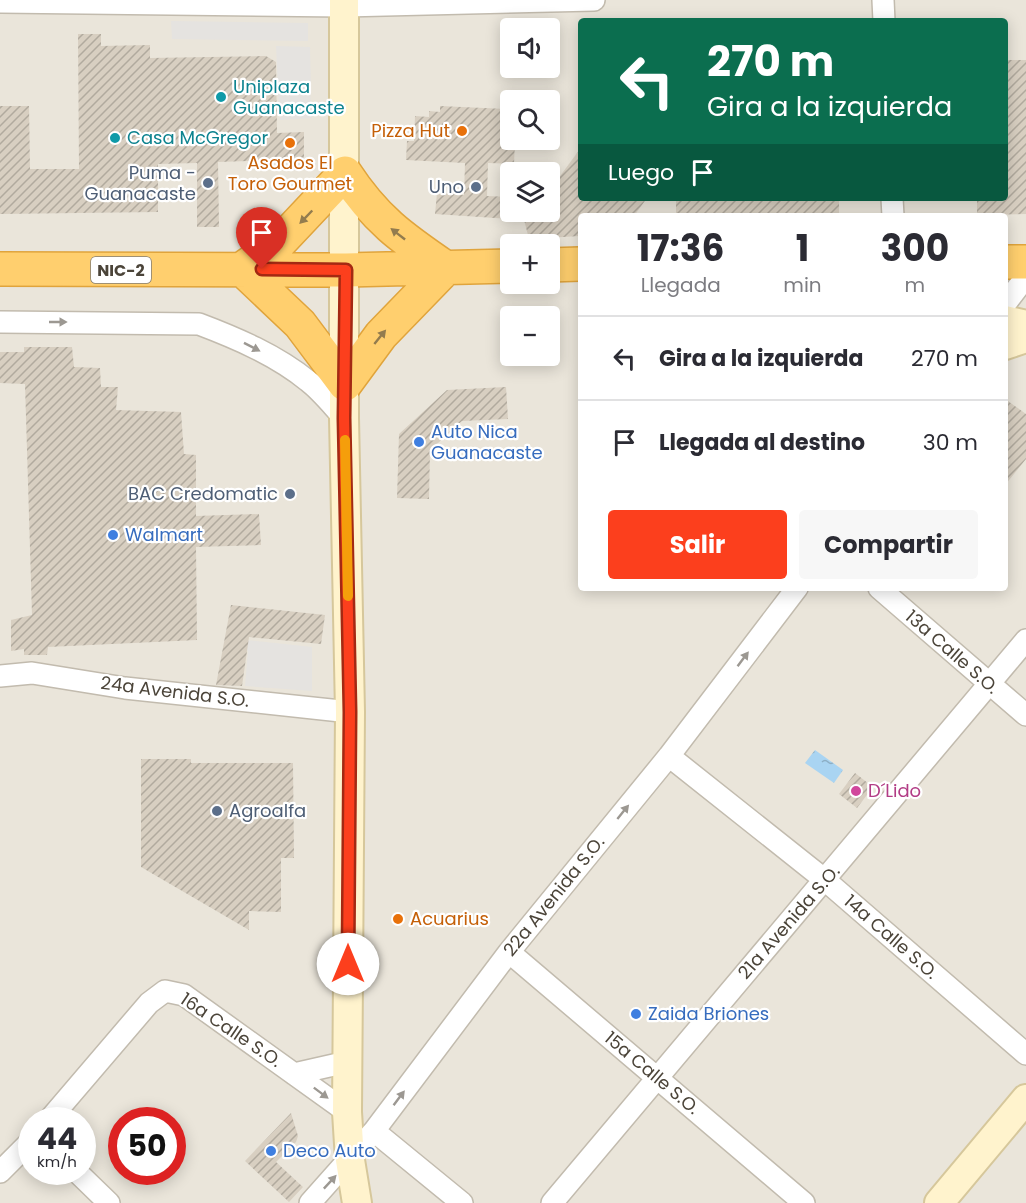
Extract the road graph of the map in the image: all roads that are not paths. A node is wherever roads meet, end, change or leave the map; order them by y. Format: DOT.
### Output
graph roads {
  1 [pos="594,0"];
  2 [pos="883,0"];
  3 [pos="0,2"];
  4 [pos="29,2"];
  5 [pos="344,3"];
  6 [pos="884,18"];
  7 [pos="345,173"];
  8 [pos="1008,262"];
  9 [pos="1026,262"];
  10 [pos="578,264"];
  11 [pos="560,265"];
  12 [pos="500,266"];
  13 [pos="446,268"];
  14 [pos="0,269"];
  15 [pos="242,269"];
  16 [pos="346,270"];
  17 [pos="1026,277"];
  18 [pos="1008,300"];
  19 [pos="1008,321"];
  20 [pos="0,322"];
  21 [pos="1026,325"];
  22 [pos="1026,338"];
  23 [pos="1008,344"];
  24 [pos="345,384"];
  25 [pos="344,418"];
  26 [pos="795,591"];
  27 [pos="882,591"];
  28 [pos="1026,640"];
  29 [pos="0,676"];
  30 [pos="989,684"];
  31 [pos="350,712"];
  32 [pos="1026,715"];
  33 [pos="669,756"];
  34 [pos="825,880"];
  35 [pos="509,952"];
  36 [pos="1026,1054"];
  37 [pos="347,1062"];
  38 [pos="294,1074"];
  39 [pos="656,1077"];
  40 [pos="1026,1099"];
  41 [pos="60,1107"];
  42 [pos="347,1112"];
  43 [pos="374,1131"];
  44 [pos="18,1154"];
  45 [pos="350,1160"];
  46 [pos="0,1172"];
  47 [pos="90,1185"];
  48 [pos="799,1199"];
  49 [pos="109,1203"];
  50 [pos="309,1203"];
  51 [pos="357,1203"];
  52 [pos="462,1203"];
  53 [pos="552,1203"];
  54 [pos="939,1203"];
  1 -- 5 [label="street"];
  2 -- 6 [label="street"];
  3 -- 4 [label="street"];
  4 -- 5 [label="street"];
  5 -- 7 [label="main road"];
  13 -- 7 [label="highway, one-way"];
  7 -- 15 [label="highway, one-way"];
  7 -- 16 [label="main road"];
  8 -- 9 [label="highway"];
  10 -- 11 [label="highway"];
  12 -- 13 [label="highway, NIC-2"];
  13 -- 16 [label="highway, NIC-2"];
  24 -- 13 [label="highway, one-way"];
  14 -- 15 [label="highway, NIC-2"];
  15 -- 16 [label="highway, NIC-2"];
  15 -- 24 [label="highway"];
  16 -- 24 [label="main road"];
  17 -- 18 [label="street"];
  19 -- 21 [label="main road"];
  20 -- 25 [label="street, one-way"];
  22 -- 23 [label="main road"];
  24 -- 25 [label="main road"];
  25 -- 31 [label="main road"];
  33 -- 26 [label="street, 22a Avenida S.O., one-way"];
  27 -- 30 [label="street, 13a Calle S.O."];
  28 -- 30 [label="street, 21a Avenida S.O."];
  29 -- 31 [label="street, 24a Avenida S.O."];
  30 -- 32 [label="street, 13a Calle S.O."];
  30 -- 34 [label="street, 21a Avenida S.O."];
  31 -- 37 [label="main road"];
  33 -- 34 [label="street, 14a Calle S.O."];
  35 -- 33 [label="street, 22a Avenida S.O., one-way"];
  34 -- 36 [label="street, 14a Calle S.O."];
  34 -- 39 [label="street, 21a Avenida S.O."];
  35 -- 39 [label="street, 15a Calle S.O."];
  43 -- 35 [label="street, 22a Avenida S.O., one-way"];
  37 -- 38 [label="street, 16a Calle S.O."];
  37 -- 42 [label="main road"];
  38 -- 41 [label="street, 16a Calle S.O."];
  38 -- 42 [label="street, 16a Calle S.O., one-way"];
  39 -- 48 [label="street, 15a Calle S.O."];
  39 -- 53 [label="street, 21a Avenida S.O."];
  40 -- 54 [label="main road"];
  42 -- 45 [label="main road"];
  43 -- 45 [label="street, 22a Avenida S.O."];
  43 -- 52 [label="street"];
  44 -- 46 [label="street"];
  50 -- 45 [label="street, 22a Avenida S.O., one-way"];
  45 -- 51 [label="main road"];
  47 -- 49 [label="street"];
}
